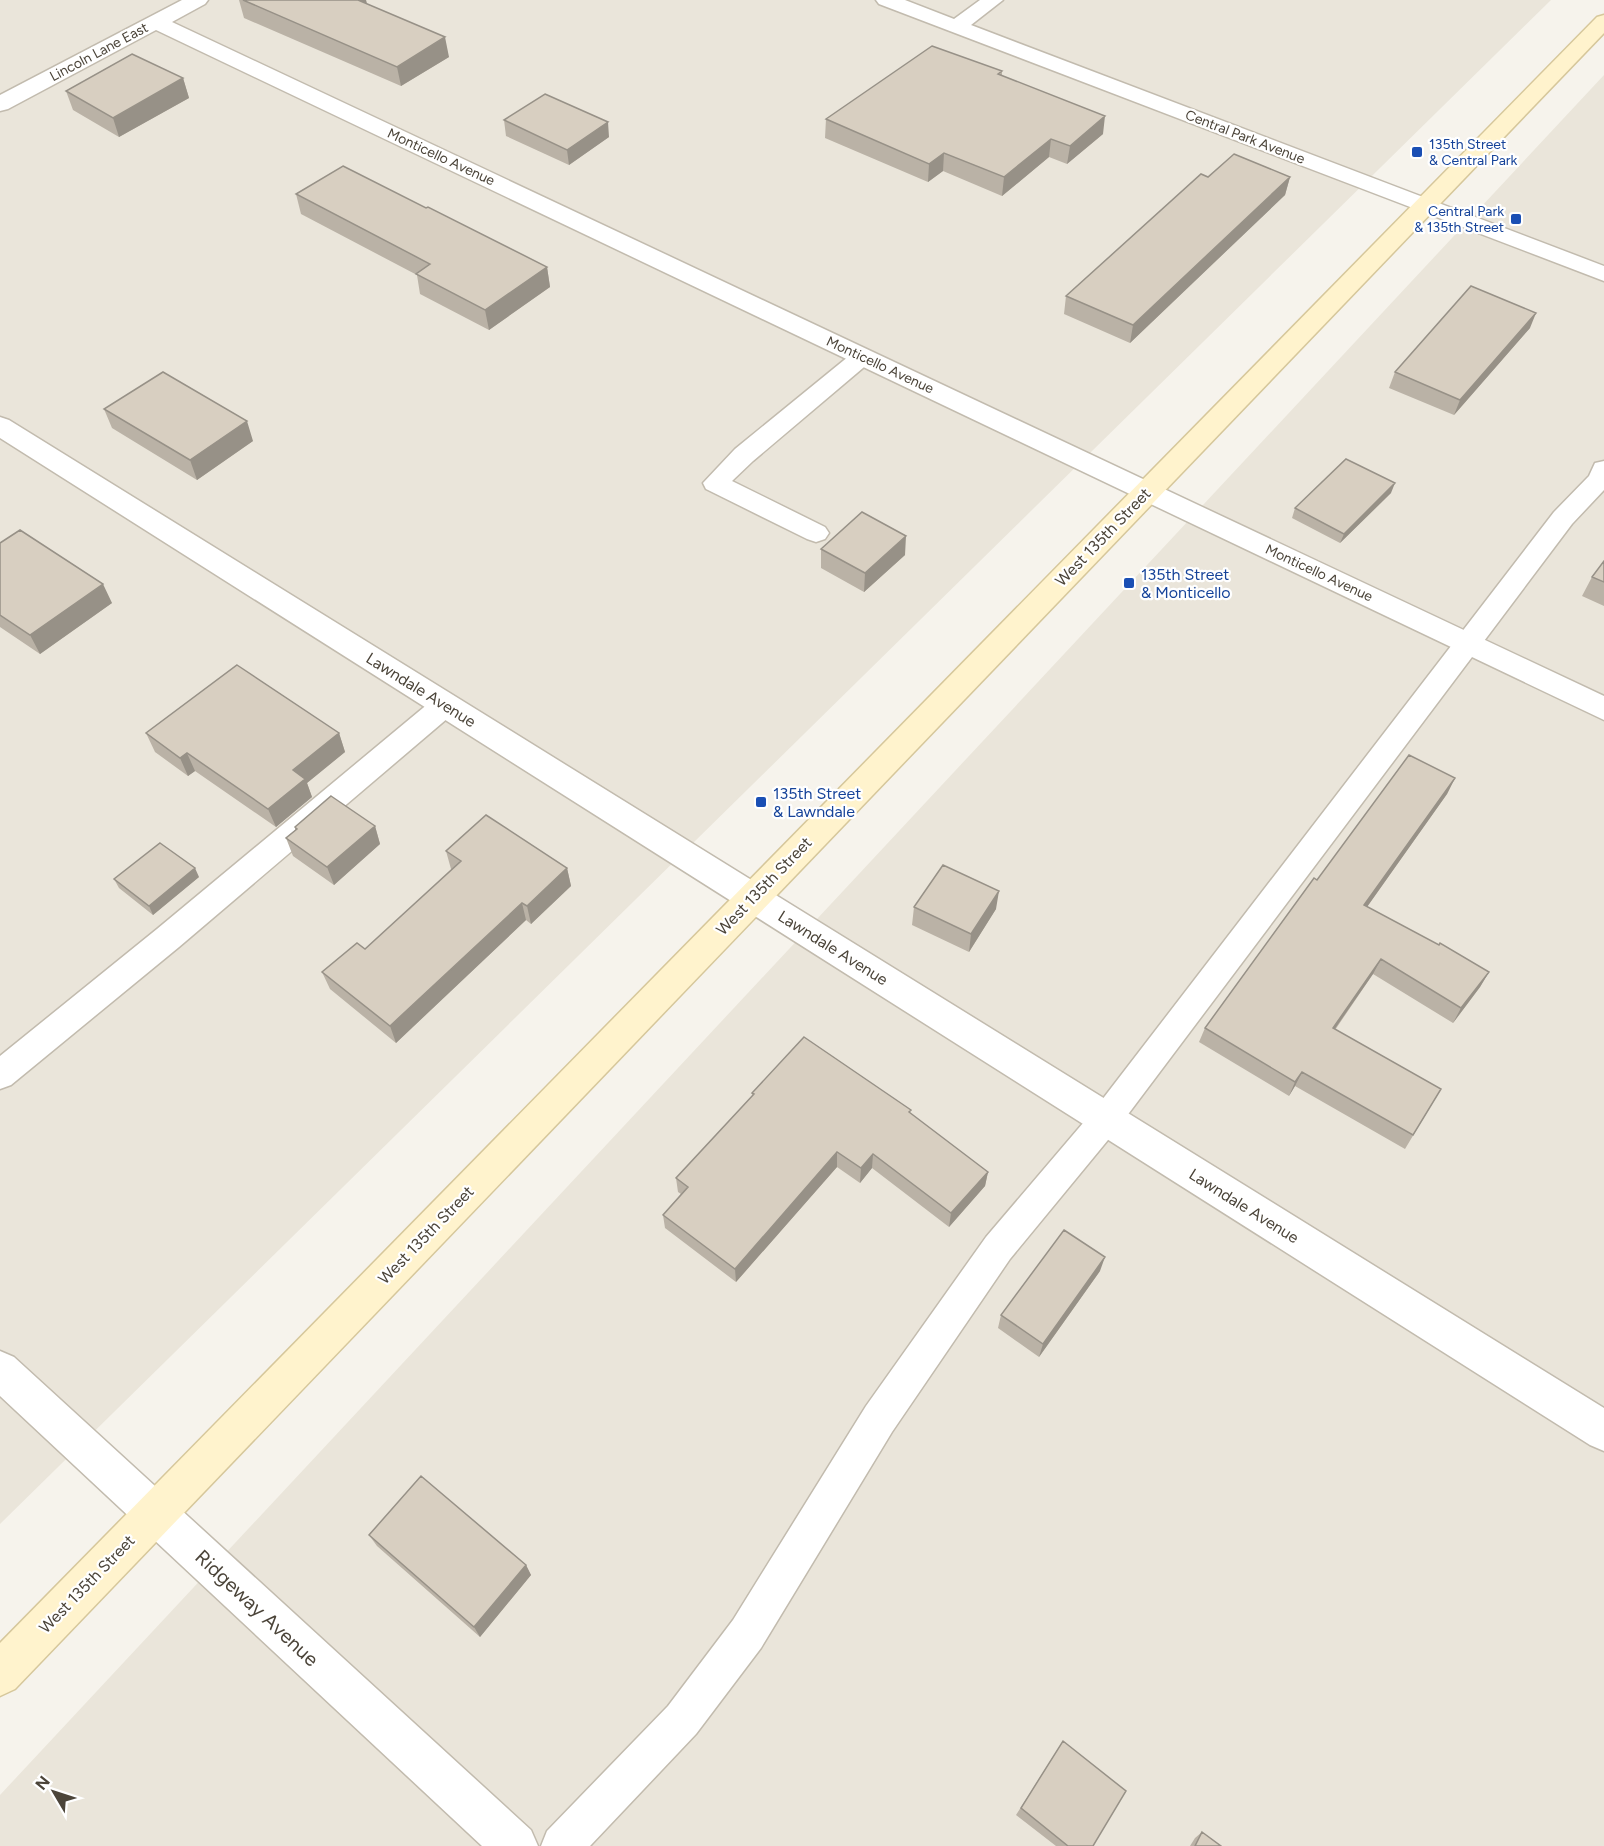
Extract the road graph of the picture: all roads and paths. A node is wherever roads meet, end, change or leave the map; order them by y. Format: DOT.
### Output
graph roads {
  1 [pos="198,0"];
  2 [pos="886,0"];
  3 [pos="993,0"];
  4 [pos="1604,21"];
  5 [pos="156,22"];
  6 [pos="957,26"];
  7 [pos="0,104"];
  8 [pos="1424,206"];
  9 [pos="1604,274"];
  10 [pos="862,357"];
  11 [pos="0,426"];
  12 [pos="1604,469"];
  13 [pos="1147,492"];
  14 [pos="816,533"];
  15 [pos="1468,644"];
  16 [pos="445,705"];
  17 [pos="1604,709"];
  18 [pos="753,898"];
  19 [pos="0,1075"];
  20 [pos="1106,1119"];
  21 [pos="0,1370"];
  22 [pos="1604,1431"];
  23 [pos="156,1514"];
  24 [pos="0,1674"];
  25 [pos="515,1846"];
  26 [pos="562,1846"];
  1 -- 5 [label="street, Lincoln Lane East"];
  2 -- 6 [label="street, Central Park Avenue"];
  3 -- 6 [label="street"];
  4 -- 8 [label="street, West 135th Street"];
  5 -- 7 [label="street, Lincoln Lane East"];
  5 -- 10 [label="street, Monticello Avenue"];
  6 -- 8 [label="street, Central Park Avenue"];
  8 -- 9 [label="street, Central Park Avenue"];
  8 -- 13 [label="street, West 135th Street"];
  10 -- 13 [label="street, Monticello Avenue"];
  10 -- 14 [label="lane"];
  11 -- 16 [label="street, Lawndale Avenue"];
  12 -- 15 [label="lane"];
  13 -- 15 [label="street, Monticello Avenue"];
  13 -- 18 [label="street, West 135th Street"];
  15 -- 17 [label="street, Monticello Avenue"];
  15 -- 20 [label="lane"];
  16 -- 18 [label="street, Lawndale Avenue"];
  16 -- 19 [label="lane"];
  18 -- 20 [label="street, Lawndale Avenue"];
  18 -- 23 [label="street, West 135th Street"];
  20 -- 22 [label="street, Lawndale Avenue"];
  20 -- 26 [label="lane"];
  21 -- 23 [label="street, Ridgeway Avenue"];
  23 -- 24 [label="street, West 135th Street"];
  23 -- 25 [label="street, Ridgeway Avenue"];
}
